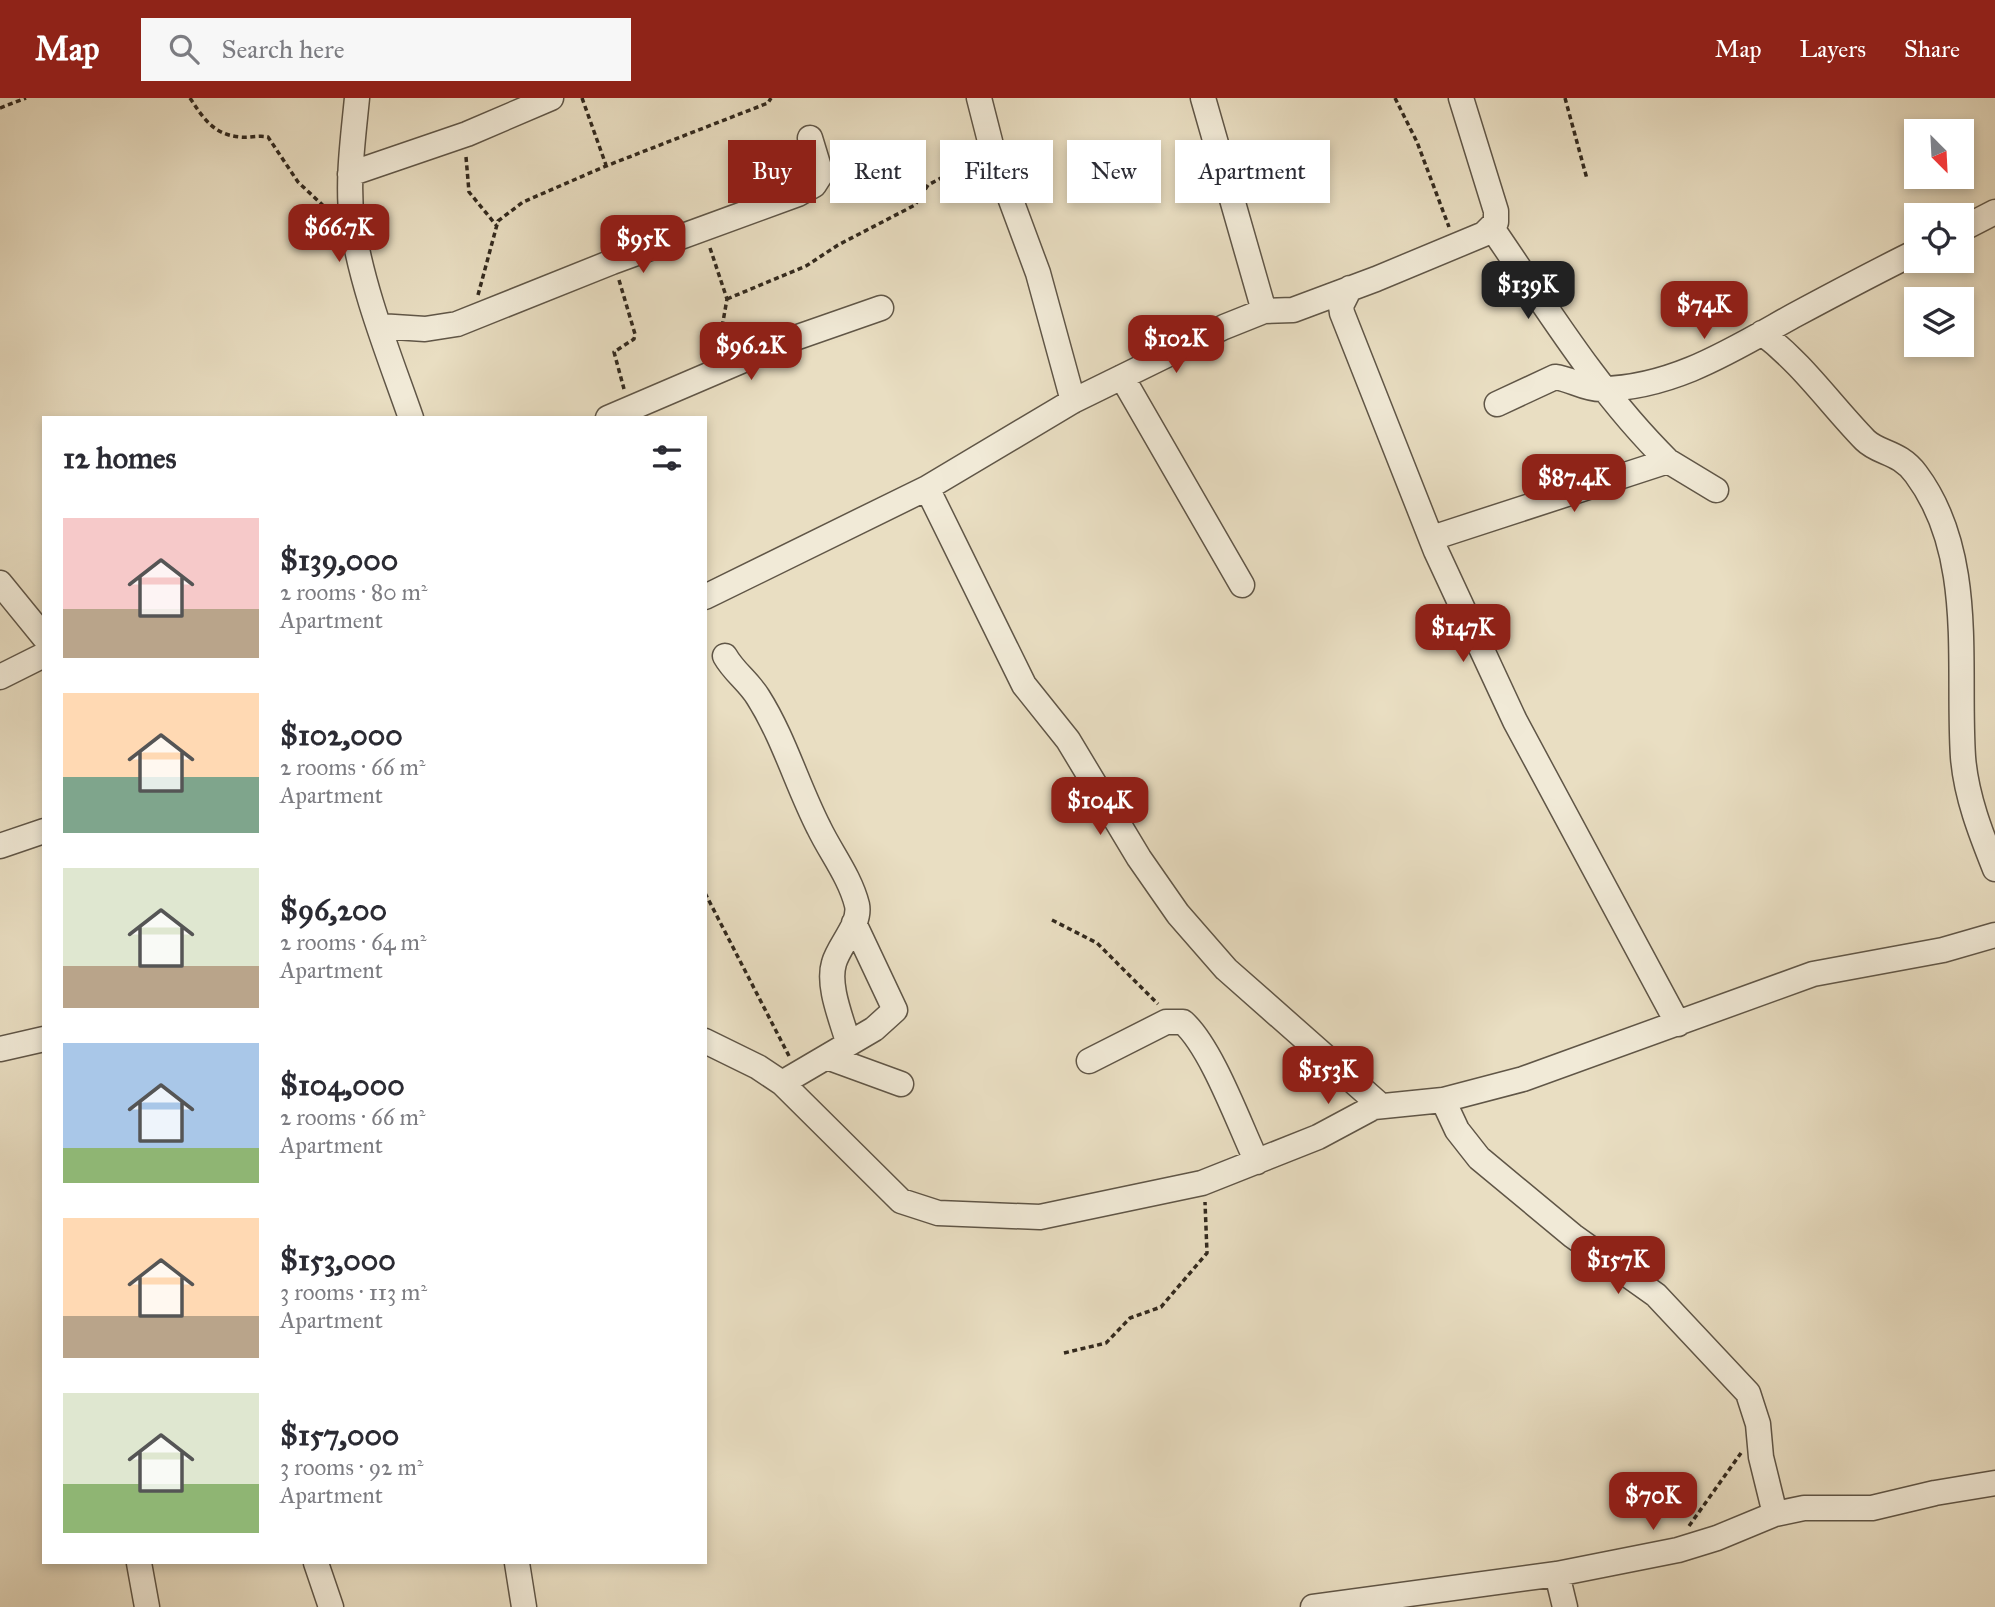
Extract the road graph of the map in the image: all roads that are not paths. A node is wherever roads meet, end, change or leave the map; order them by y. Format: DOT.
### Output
graph roads {
  1 [pos="357,98"];
  2 [pos="551,98"];
  3 [pos="979,98"];
  4 [pos="1203,98"];
  5 [pos="1461,98"];
  6 [pos="810,138"];
  7 [pos="350,174"];
  8 [pos="1995,212"];
  9 [pos="1974,223"];
  10 [pos="1492,228"];
  11 [pos="1904,257"];
  12 [pos="1350,288"];
  13 [pos="881,308"];
  14 [pos="1264,311"];
  15 [pos="379,326"];
  16 [pos="1762,333"];
  17 [pos="1122,377"];
  18 [pos="1602,389"];
  19 [pos="1073,401"];
  20 [pos="1497,404"];
  21 [pos="619,414"];
  22 [pos="410,416"];
  23 [pos="1668,461"];
  24 [pos="927,488"];
  25 [pos="1716,490"];
  26 [pos="1432,538"];
  27 [pos="0,583"];
  28 [pos="1242,585"];
  29 [pos="707,596"];
  30 [pos="42,635"];
  31 [pos="42,656"];
  32 [pos="725,656"];
  33 [pos="0,677"];
  34 [pos="42,832"];
  35 [pos="0,846"];
  36 [pos="1995,869"];
  37 [pos="854,923"];
  38 [pos="1995,935"];
  39 [pos="1678,1024"];
  40 [pos="42,1039"];
  41 [pos="707,1042"];
  42 [pos="848,1042"];
  43 [pos="0,1049"];
  44 [pos="827,1057"];
  45 [pos="1089,1061"];
  46 [pos="790,1080"];
  47 [pos="901,1084"];
  48 [pos="1443,1100"];
  49 [pos="1380,1105"];
  50 [pos="1257,1161"];
  51 [pos="1995,1483"];
  52 [pos="1775,1514"];
  53 [pos="139,1564"];
  54 [pos="316,1564"];
  55 [pos="517,1564"];
  56 [pos="1557,1574"];
  57 [pos="147,1607"];
  58 [pos="331,1607"];
  59 [pos="524,1607"];
  60 [pos="1313,1607"];
  61 [pos="1565,1607"];
  1 -- 7 [label="street"];
  2 -- 7 [label="street"];
  3 -- 19 [label="street"];
  4 -- 14 [label="street"];
  5 -- 10 [label="street"];
  6 -- 15 [label="street"];
  7 -- 15 [label="street"];
  8 -- 9 [label="street"];
  10 -- 12 [label="street"];
  10 -- 18 [label="street"];
  11 -- 16 [label="street"];
  12 -- 14 [label="street"];
  12 -- 26 [label="street"];
  13 -- 21 [label="street"];
  14 -- 17 [label="street"];
  15 -- 22 [label="street"];
  16 -- 18 [label="street"];
  16 -- 36 [label="street"];
  17 -- 19 [label="street"];
  17 -- 28 [label="street"];
  18 -- 20 [label="street"];
  18 -- 23 [label="street"];
  19 -- 24 [label="street"];
  23 -- 25 [label="street"];
  23 -- 26 [label="street"];
  24 -- 29 [label="street"];
  24 -- 49 [label="street"];
  26 -- 39 [label="street"];
  27 -- 30 [label="street"];
  31 -- 33 [label="street"];
  32 -- 37 [label="street"];
  34 -- 35 [label="street"];
  37 -- 42 [label="street"];
  37 -- 42 [label="street"];
  38 -- 39 [label="street"];
  39 -- 48 [label="street"];
  40 -- 43 [label="street"];
  41 -- 46 [label="street"];
  42 -- 44 [label="street"];
  44 -- 46 [label="street"];
  44 -- 47 [label="street"];
  45 -- 50 [label="street"];
  46 -- 50 [label="street"];
  48 -- 49 [label="street"];
  48 -- 52 [label="street"];
  49 -- 50 [label="street"];
  51 -- 52 [label="street"];
  52 -- 56 [label="street"];
  53 -- 57 [label="street"];
  54 -- 58 [label="street"];
  55 -- 59 [label="street"];
  56 -- 60 [label="street"];
  56 -- 61 [label="street"];
}
